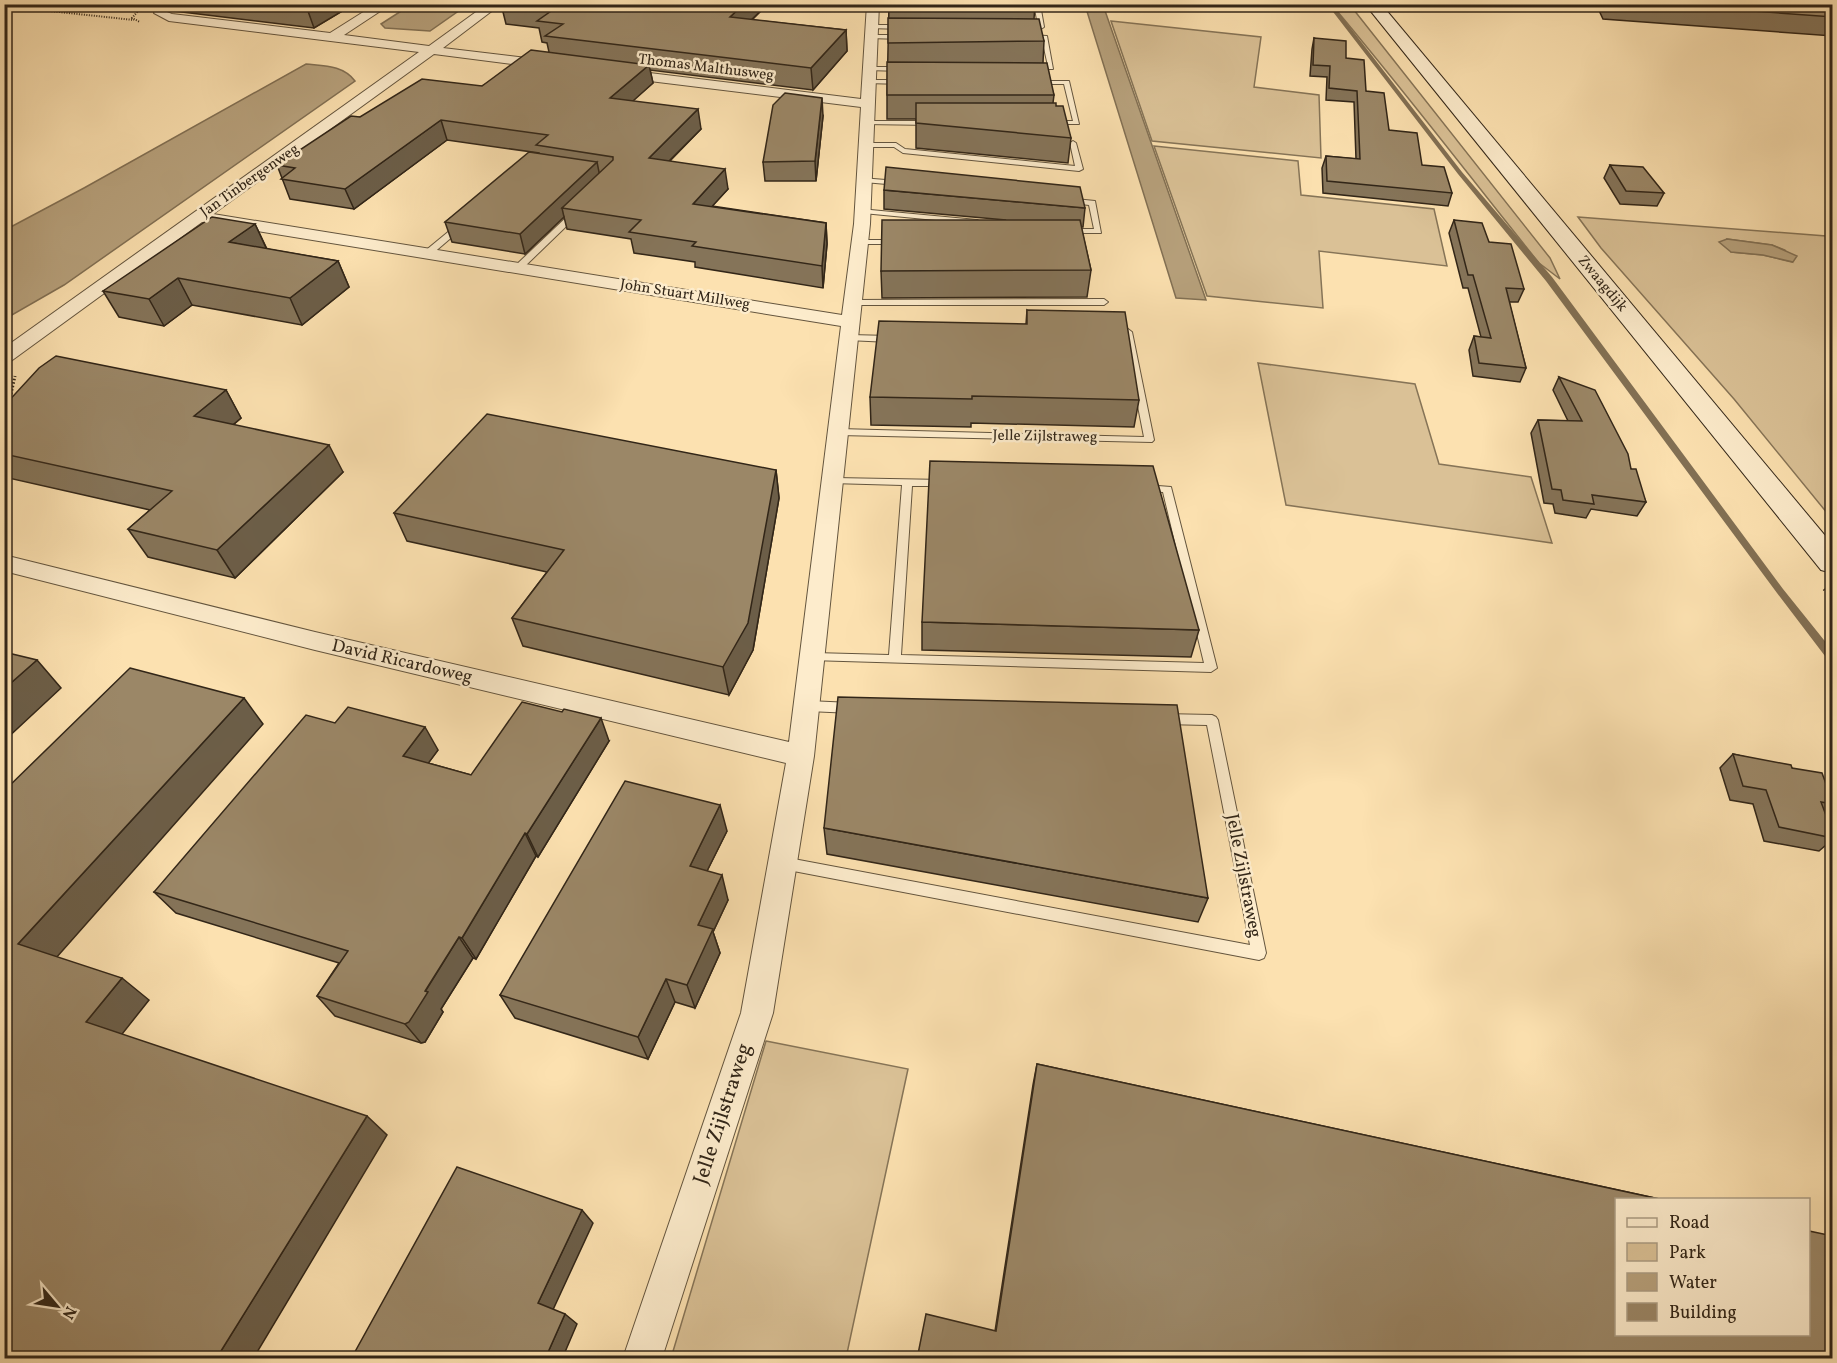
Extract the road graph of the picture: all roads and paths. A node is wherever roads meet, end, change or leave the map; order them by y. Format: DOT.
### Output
graph roads {
  1 [pos="20,4"];
  2 [pos="164,4"];
  3 [pos="385,4"];
  4 [pos="495,4"];
  5 [pos="1037,4"];
  6 [pos="1372,4"];
  7 [pos="135,20"];
  8 [pos="872,23"];
  9 [pos="916,27"];
  10 [pos="1018,27"];
  11 [pos="905,37"];
  12 [pos="1022,37"];
  13 [pos="330,39"];
  14 [pos="433,51"];
  15 [pos="569,67"];
  16 [pos="1028,68"];
  17 [pos="915,69"];
  18 [pos="605,72"];
  19 [pos="915,82"];
  20 [pos="1020,82"];
  21 [pos="867,105"];
  22 [pos="936,123"];
  23 [pos="1041,123"];
  24 [pos="1073,143"];
  25 [pos="864,180"];
  26 [pos="909,184"];
  27 [pos="1058,199"];
  28 [pos="586,203"];
  29 [pos="863,211"];
  30 [pos="201,217"];
  31 [pos="471,218"];
  32 [pos="991,223"];
  33 [pos="1060,231"];
  34 [pos="860,242"];
  35 [pos="908,242"];
  36 [pos="428,254"];
  37 [pos="518,268"];
  38 [pos="1104,302"];
  39 [pos="852,321"];
  40 [pos="1104,332"];
  41 [pos="896,339"];
  42 [pos="4,357"];
  43 [pos="839,432"];
  44 [pos="835,480"];
  45 [pos="907,482"];
  46 [pos="954,483"];
  47 [pos="1132,488"];
  48 [pos="4,562"];
  49 [pos="1833,563"];
  50 [pos="814,657"];
  51 [pos="894,659"];
  52 [pos="808,706"];
  53 [pos="867,708"];
  54 [pos="1152,718"];
  55 [pos="801,756"];
  56 [pos="783,863"];
  57 [pos="643,1359"];
  1 -- 7 [label="path"];
  2 -- 13 [label="street"];
  3 -- 13 [label="street"];
  4 -- 14 [label="street, Jan Tinbergenweg"];
  5 -- 10 [label="lane"];
  6 -- 49 [label="street, Zwaagdijk"];
  8 -- 9 [label="lane"];
  8 -- 11 [label="lane"];
  8 -- 21 [label="street, Jelle Zijlstraweg"];
  12 -- 16 [label="lane"];
  13 -- 14 [label="street"];
  14 -- 15 [label="street"];
  14 -- 30 [label="street, Jan Tinbergenweg"];
  17 -- 21 [label="lane"];
  18 -- 21 [label="street, Thomas Malthusweg"];
  19 -- 21 [label="lane"];
  20 -- 23 [label="lane"];
  21 -- 22 [label="lane"];
  21 -- 24 [label="lane"];
  21 -- 25 [label="street, Jelle Zijlstraweg"];
  25 -- 26 [label="lane"];
  25 -- 29 [label="street, Jelle Zijlstraweg"];
  27 -- 33 [label="lane"];
  28 -- 37 [label="lane"];
  29 -- 32 [label="lane"];
  29 -- 34 [label="street, Jelle Zijlstraweg"];
  30 -- 36 [label="street, John Stuart Millweg"];
  30 -- 42 [label="street, Jan Tinbergenweg"];
  31 -- 36 [label="lane"];
  34 -- 35 [label="lane"];
  34 -- 39 [label="street, Jelle Zijlstraweg"];
  36 -- 37 [label="street, John Stuart Millweg"];
  37 -- 39 [label="street, John Stuart Millweg"];
  38 -- 39 [label="lane"];
  39 -- 41 [label="lane"];
  39 -- 43 [label="street, Jelle Zijlstraweg"];
  40 -- 43 [label="lane, Jelle Zijlstraweg"];
  43 -- 44 [label="street, Jelle Zijlstraweg"];
  44 -- 45 [label="lane"];
  44 -- 50 [label="street, Jelle Zijlstraweg"];
  45 -- 46 [label="lane"];
  45 -- 51 [label="lane"];
  47 -- 51 [label="lane"];
  48 -- 55 [label="street, David Ricardoweg"];
  50 -- 51 [label="lane"];
  50 -- 52 [label="street, Jelle Zijlstraweg"];
  52 -- 53 [label="lane"];
  52 -- 55 [label="street, Jelle Zijlstraweg"];
  54 -- 56 [label="lane, Jelle Zijlstraweg"];
  55 -- 56 [label="street, Jelle Zijlstraweg"];
  56 -- 57 [label="street, Jelle Zijlstraweg"];
}
